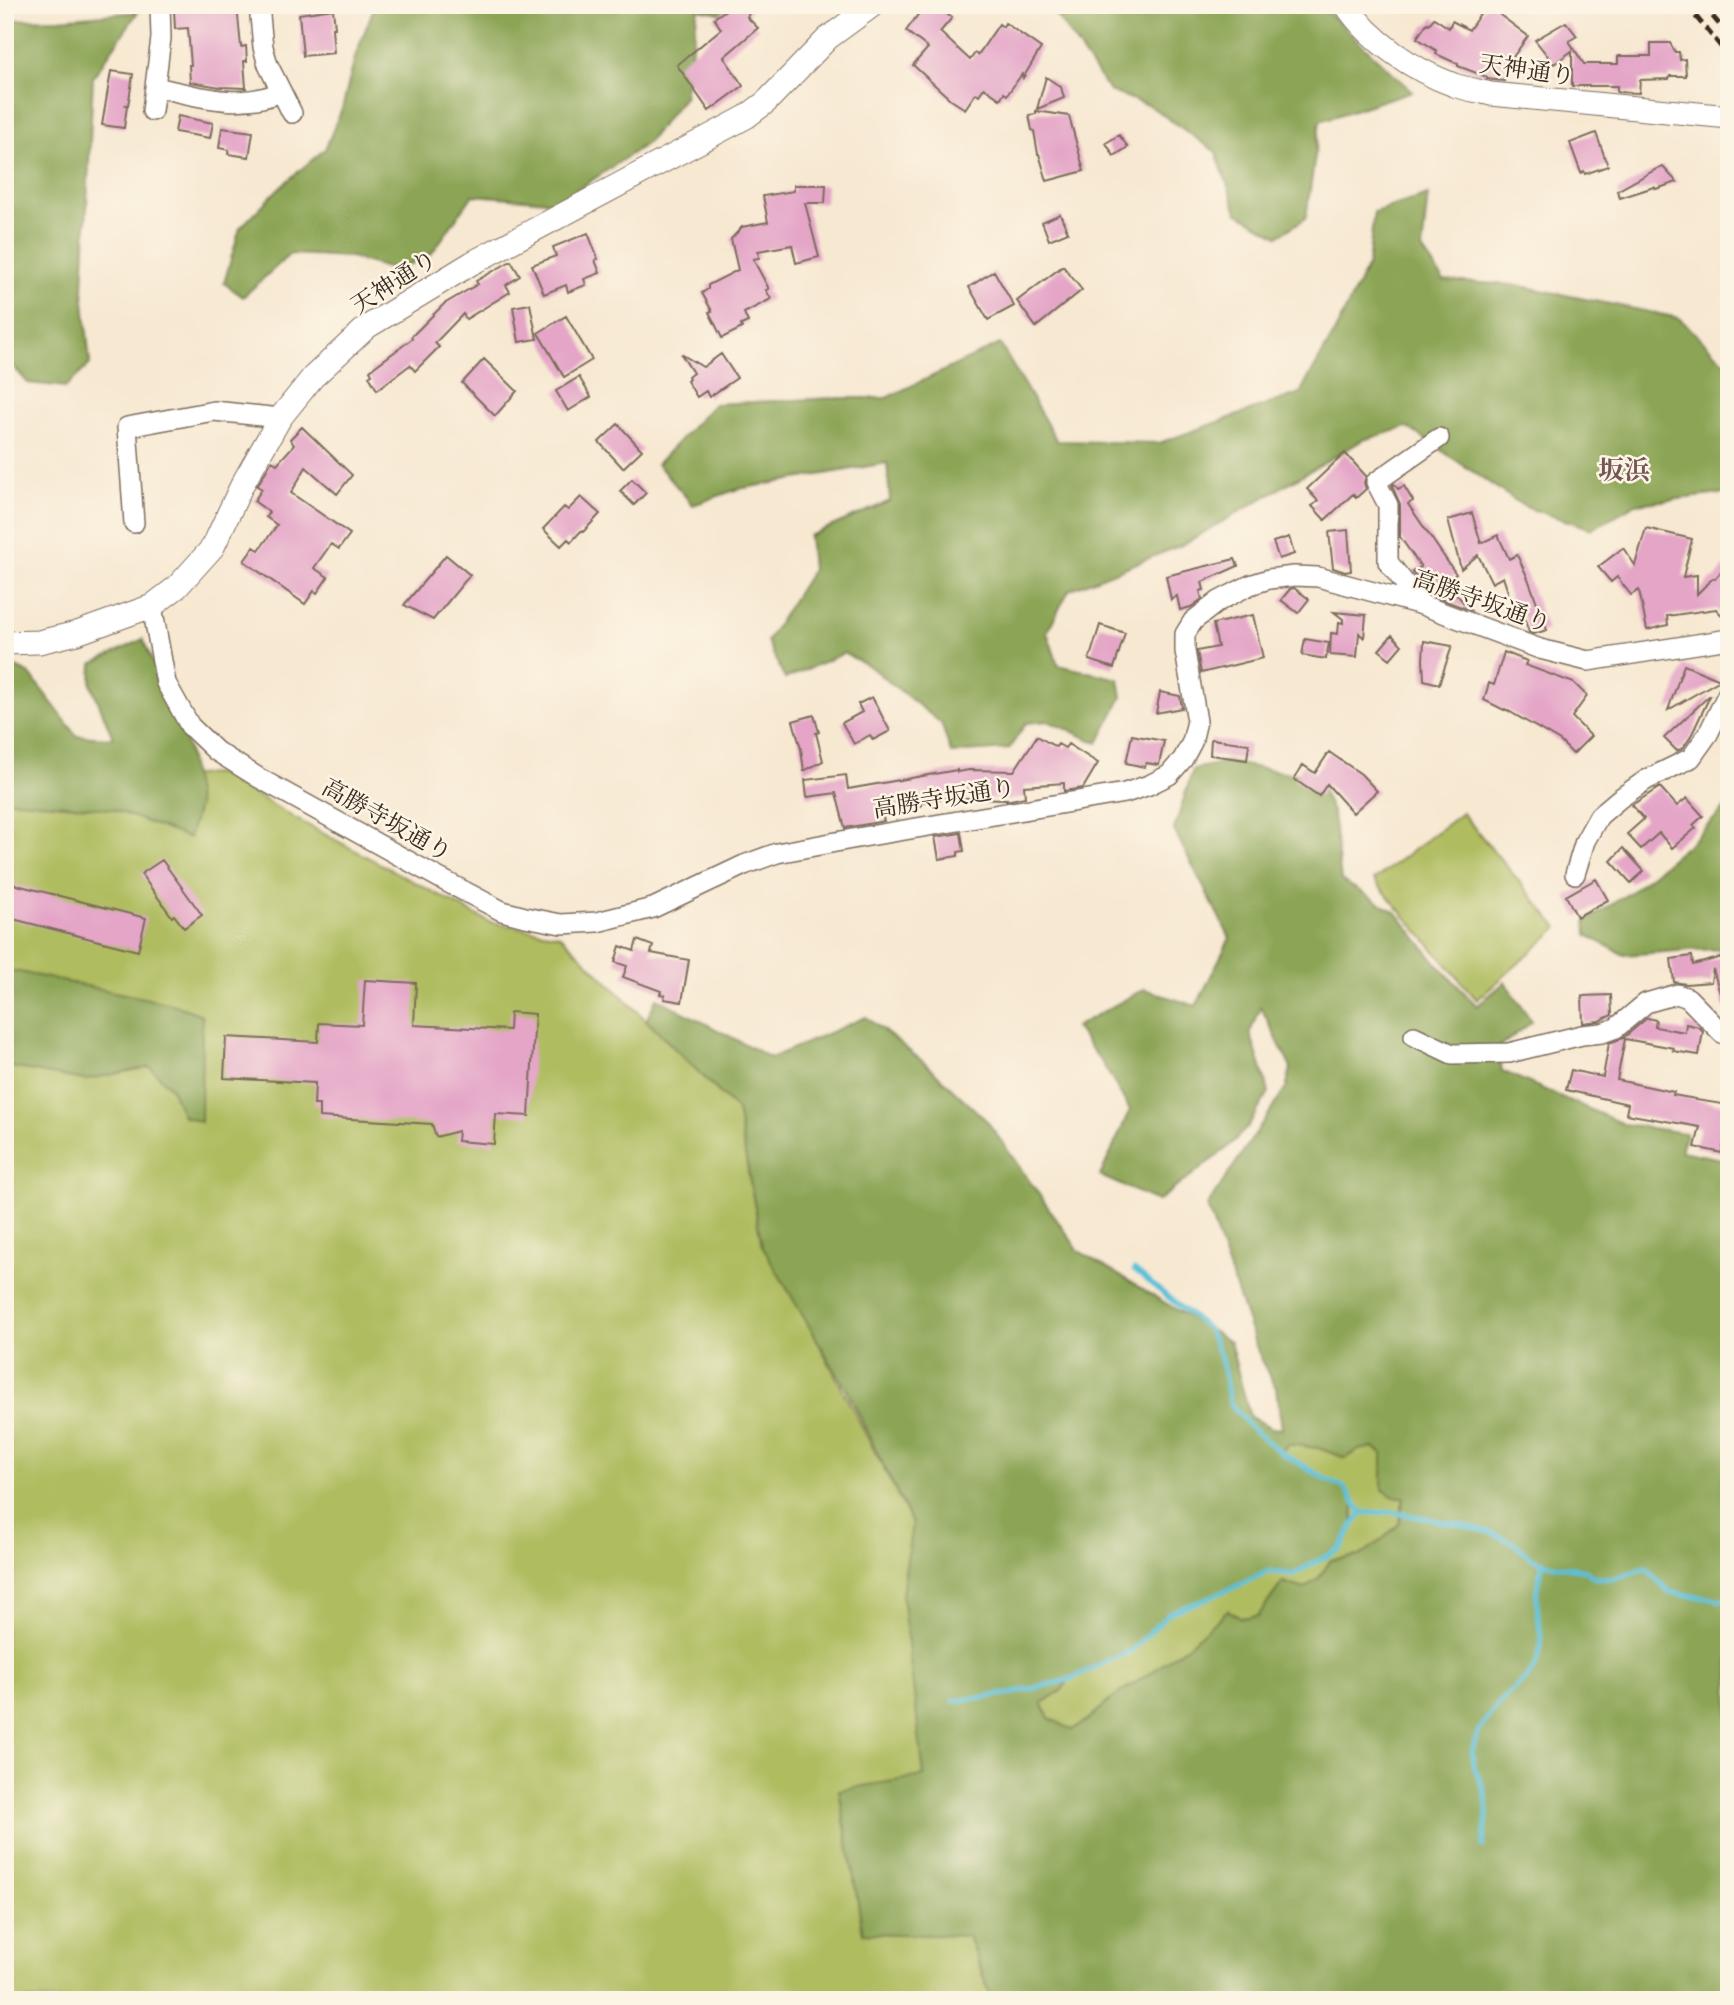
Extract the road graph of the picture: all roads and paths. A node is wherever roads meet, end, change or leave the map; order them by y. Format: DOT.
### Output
graph roads {
  1 [pos="160,5"];
  2 [pos="259,5"];
  3 [pos="873,5"];
  4 [pos="1346,5"];
  5 [pos="155,87"];
  6 [pos="281,92"];
  7 [pos="152,111"];
  8 [pos="292,113"];
  9 [pos="1729,117"];
  10 [pos="281,418"];
  11 [pos="1439,438"];
  12 [pos="134,523"];
  13 [pos="1422,605"];
  14 [pos="152,606"];
  15 [pos="1729,639"];
  16 [pos="5,643"];
  17 [pos="1729,691"];
  18 [pos="1575,874"];
  19 [pos="1414,1036"];
  20 [pos="1729,1036"];
  1 -- 5 [label="street"];
  2 -- 6 [label="street"];
  3 -- 10 [label="street, 天神通り"];
  4 -- 9 [label="street, 天神通り"];
  5 -- 6 [label="street"];
  5 -- 7 [label="street"];
  6 -- 8 [label="street"];
  10 -- 12 [label="street"];
  10 -- 14 [label="street, 天神通り"];
  11 -- 13 [label="street"];
  13 -- 14 [label="street, 高勝寺坂通り"];
  13 -- 15 [label="street, 高勝寺坂通り"];
  14 -- 16 [label="street, 天神通り"];
  17 -- 18 [label="street"];
  19 -- 20 [label="street"];
}
